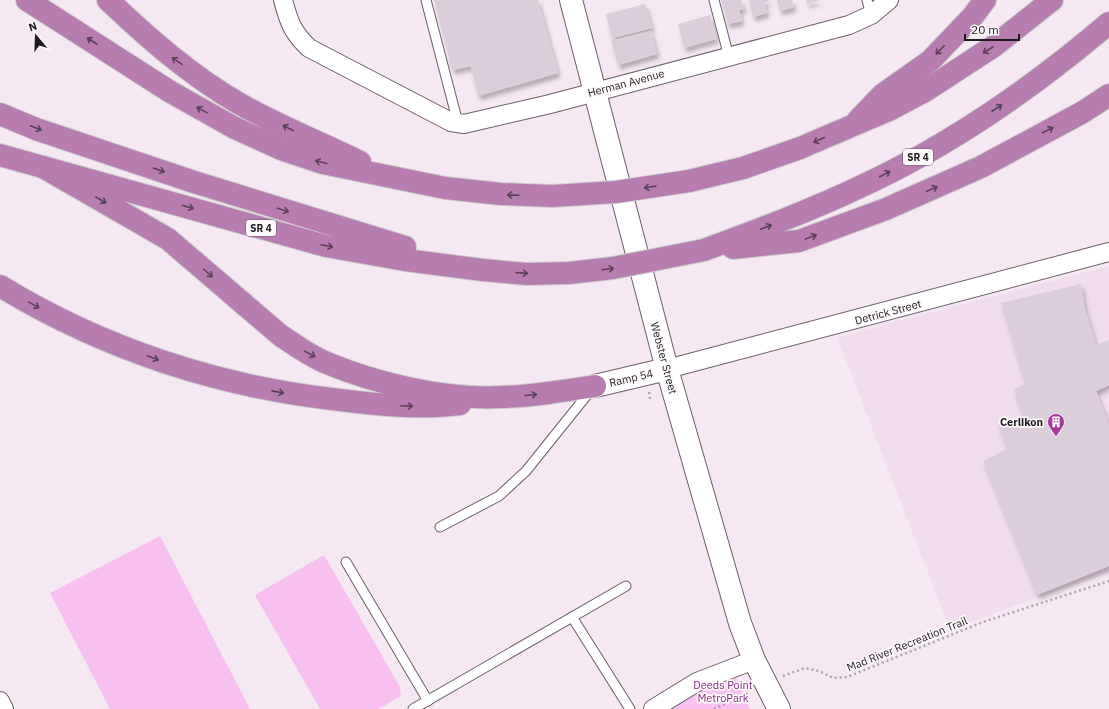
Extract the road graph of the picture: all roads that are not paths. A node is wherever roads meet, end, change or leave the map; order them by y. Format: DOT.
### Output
graph roads {
  1 [pos="27,0"];
  2 [pos="108,0"];
  3 [pos="283,0"];
  4 [pos="426,0"];
  5 [pos="571,0"];
  6 [pos="714,0"];
  7 [pos="889,0"];
  8 [pos="985,0"];
  9 [pos="1052,0"];
  10 [pos="869,8"];
  11 [pos="1109,23"];
  12 [pos="729,57"];
  13 [pos="595,91"];
  14 [pos="1109,95"];
  15 [pos="0,114"];
  16 [pos="458,123"];
  17 [pos="855,124"];
  18 [pos="0,155"];
  19 [pos="43,167"];
  20 [pos="386,175"];
  21 [pos="704,250"];
  22 [pos="1109,252"];
  23 [pos="483,270"];
  24 [pos="0,286"];
  25 [pos="667,369"];
  26 [pos="595,386"];
  27 [pos="500,397"];
  28 [pos="440,527"];
  29 [pos="346,562"];
  30 [pos="626,586"];
  31 [pos="572,617"];
  32 [pos="754,660"];
  33 [pos="0,701"];
  34 [pos="428,701"];
  35 [pos="4,709"];
  36 [pos="413,709"];
  37 [pos="630,709"];
  38 [pos="653,709"];
  39 [pos="779,709"];
  20 -- 1 [label="highway, one-way"];
  20 -- 2 [label="highway, one-way"];
  3 -- 16 [label="street, Herman Avenue"];
  4 -- 16 [label="lane"];
  5 -- 13 [label="street, Webster Street"];
  6 -- 12 [label="lane"];
  7 -- 10 [label="street, Herman Avenue"];
  8 -- 17 [label="highway, one-way"];
  9 -- 17 [label="highway, one-way"];
  10 -- 12 [label="street, Herman Avenue"];
  21 -- 11 [label="highway, SR 4, one-way"];
  12 -- 13 [label="street, Herman Avenue"];
  13 -- 16 [label="street, Herman Avenue"];
  13 -- 25 [label="street, Webster Street"];
  21 -- 14 [label="highway, one-way"];
  15 -- 23 [label="highway, one-way"];
  17 -- 20 [label="highway, one-way, bridge"];
  18 -- 19 [label="highway, SR 4"];
  19 -- 23 [label="highway, SR 4, one-way"];
  19 -- 27 [label="highway, one-way"];
  23 -- 21 [label="highway, SR 4, one-way, bridge"];
  22 -- 25 [label="street, Detrick Street"];
  24 -- 27 [label="highway, one-way"];
  25 -- 26 [label="street, Ramp 54"];
  25 -- 32 [label="street, Webster Street"];
  27 -- 26 [label="highway, one-way"];
  26 -- 28 [label="lane"];
  29 -- 34 [label="lane"];
  30 -- 31 [label="lane"];
  31 -- 34 [label="lane"];
  31 -- 37 [label="lane"];
  32 -- 38 [label="street"];
  32 -- 39 [label="street, Webster Street"];
  33 -- 35 [label="street"];
  34 -- 36 [label="lane"];
}
